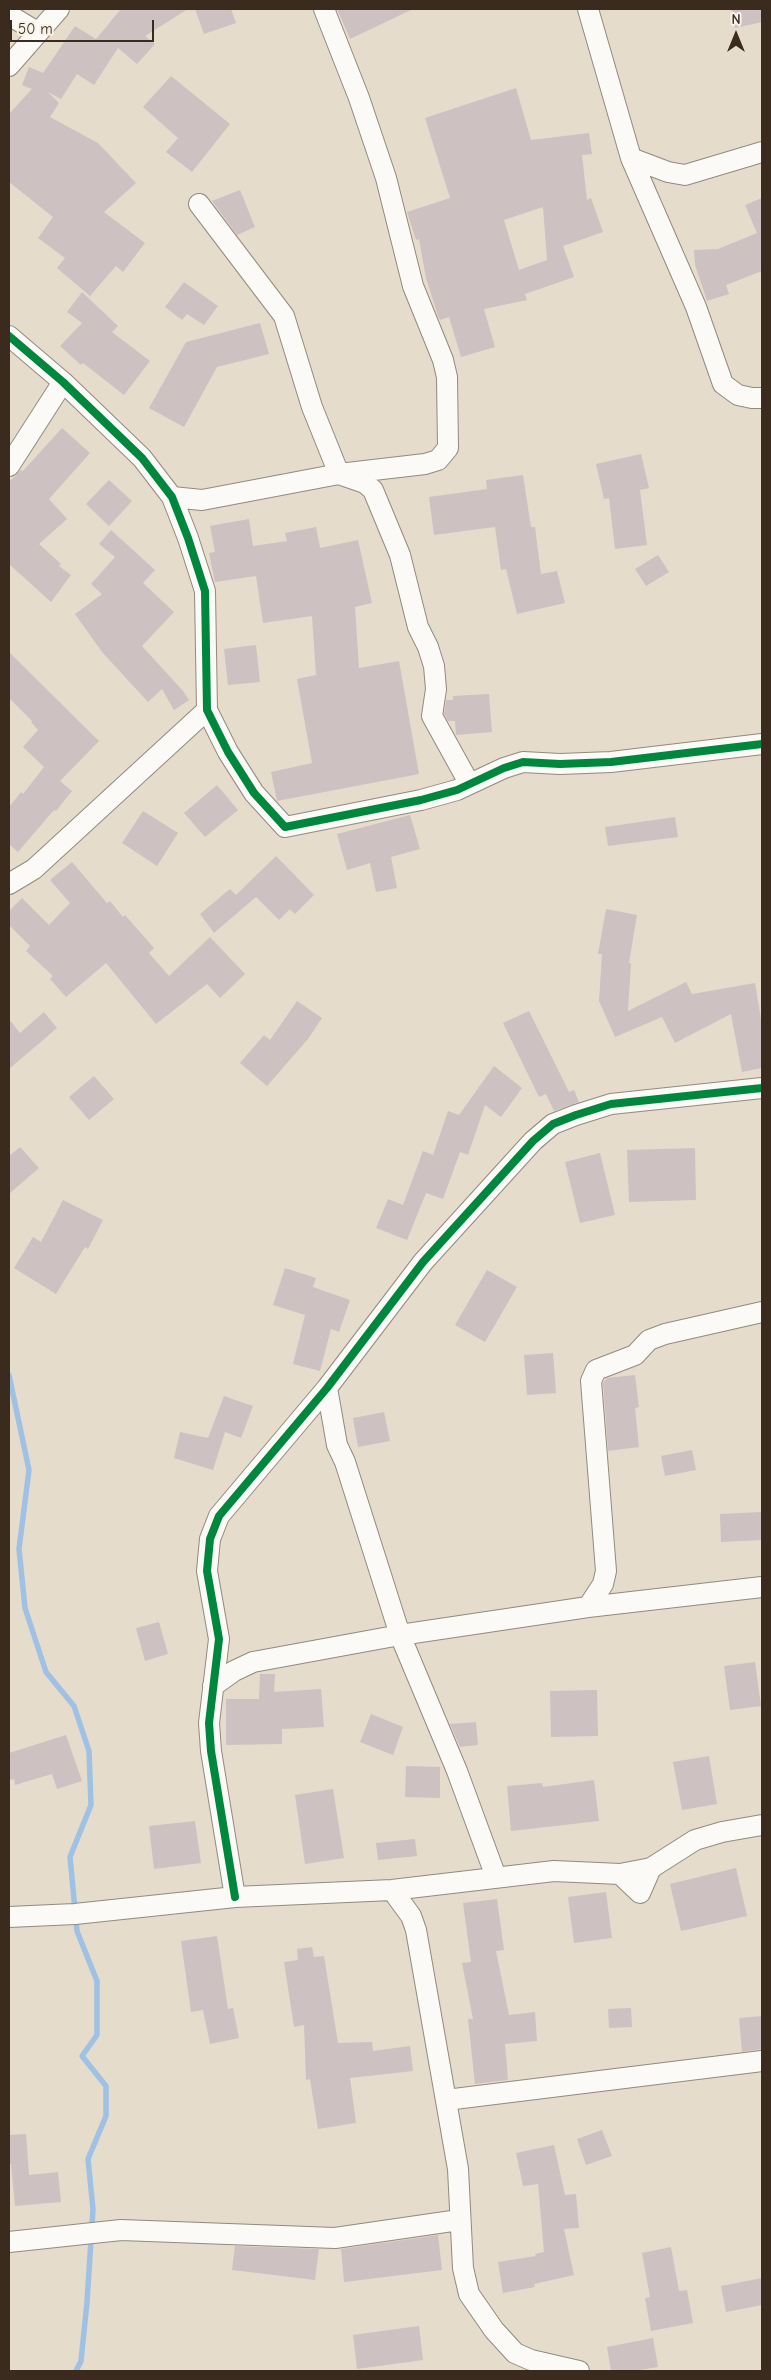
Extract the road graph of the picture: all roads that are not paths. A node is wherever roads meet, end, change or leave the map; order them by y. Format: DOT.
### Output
graph roads {
  1 [pos="59,9"];
  2 [pos="324,9"];
  3 [pos="588,9"];
  4 [pos="9,15"];
  5 [pos="37,32"];
  6 [pos="9,66"];
  7 [pos="762,152"];
  8 [pos="631,158"];
  9 [pos="199,204"];
  10 [pos="9,336"];
  11 [pos="63,382"];
  12 [pos="762,398"];
  13 [pos="9,466"];
  14 [pos="339,474"];
  15 [pos="172,497"];
  16 [pos="207,710"];
  17 [pos="762,744"];
  18 [pos="470,783"];
  19 [pos="9,884"];
  20 [pos="762,1088"];
  21 [pos="762,1312"];
  22 [pos="326,1388"];
  23 [pos="762,1587"];
  24 [pos="588,1607"];
  25 [pos="400,1635"];
  26 [pos="213,1686"];
  27 [pos="762,1825"];
  28 [pos="496,1877"];
  29 [pos="392,1890"];
  30 [pos="234,1897"];
  31 [pos="9,1917"];
  32 [pos="762,2062"];
  33 [pos="446,2100"];
  34 [pos="459,2220"];
  35 [pos="9,2242"];
  36 [pos="579,2371"];
  1 -- 5 [label="street"];
  2 -- 14 [label="street"];
  3 -- 8 [label="street"];
  4 -- 5 [label="street"];
  5 -- 6 [label="street"];
  7 -- 8 [label="street"];
  8 -- 12 [label="street"];
  9 -- 14 [label="street"];
  10 -- 11 [label="street"];
  11 -- 13 [label="street"];
  11 -- 15 [label="street"];
  14 -- 15 [label="street"];
  14 -- 18 [label="street"];
  15 -- 16 [label="street"];
  16 -- 18 [label="street"];
  16 -- 19 [label="street"];
  17 -- 18 [label="street"];
  20 -- 22 [label="street"];
  21 -- 24 [label="street"];
  22 -- 25 [label="street"];
  22 -- 26 [label="street"];
  23 -- 24 [label="street"];
  24 -- 25 [label="street"];
  25 -- 26 [label="street"];
  25 -- 28 [label="street"];
  26 -- 30 [label="street"];
  27 -- 28 [label="street"];
  28 -- 29 [label="street"];
  29 -- 30 [label="street"];
  29 -- 33 [label="street"];
  30 -- 31 [label="street"];
  32 -- 33 [label="street"];
  33 -- 34 [label="street"];
  34 -- 35 [label="street"];
  34 -- 36 [label="street"];
}
